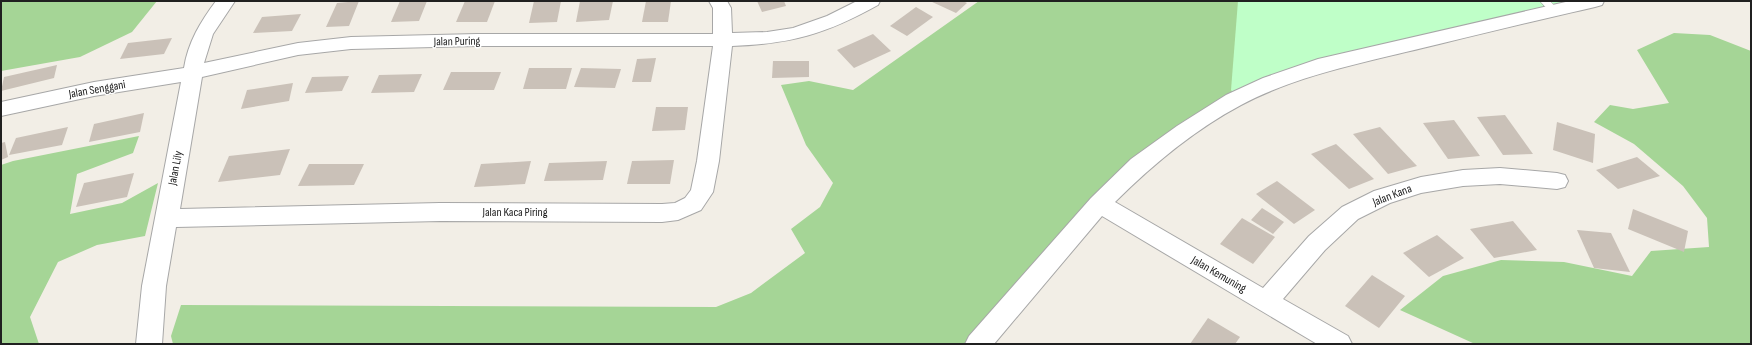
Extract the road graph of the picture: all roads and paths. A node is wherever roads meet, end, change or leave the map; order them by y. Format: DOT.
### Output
graph roads {
  1 [pos="226,1"];
  2 [pos="718,1"];
  3 [pos="871,1"];
  4 [pos="1595,1"];
  5 [pos="1549,6"];
  6 [pos="723,40"];
  7 [pos="193,72"];
  8 [pos="1,109"];
  9 [pos="1557,181"];
  10 [pos="1099,204"];
  11 [pos="166,218"];
  12 [pos="1266,302"];
  13 [pos="149,344"];
  14 [pos="978,344"];
  15 [pos="1340,344"];
  1 -- 7 [label="street, Jalan Lily"];
  2 -- 6 [label="street, Jalan Kaca Piring"];
  3 -- 6 [label="street, Jalan Puring"];
  4 -- 5 [label="street"];
  5 -- 10 [label="street"];
  6 -- 7 [label="street, Jalan Puring"];
  6 -- 11 [label="street, Jalan Kaca Piring"];
  7 -- 8 [label="street, Jalan Senggani"];
  7 -- 11 [label="street, Jalan Lily"];
  9 -- 12 [label="street, Jalan Kana"];
  10 -- 12 [label="street, Jalan Kemuning"];
  10 -- 14 [label="street"];
  11 -- 13 [label="street, Jalan Lily"];
  12 -- 15 [label="street, Jalan Kemuning"];
}
